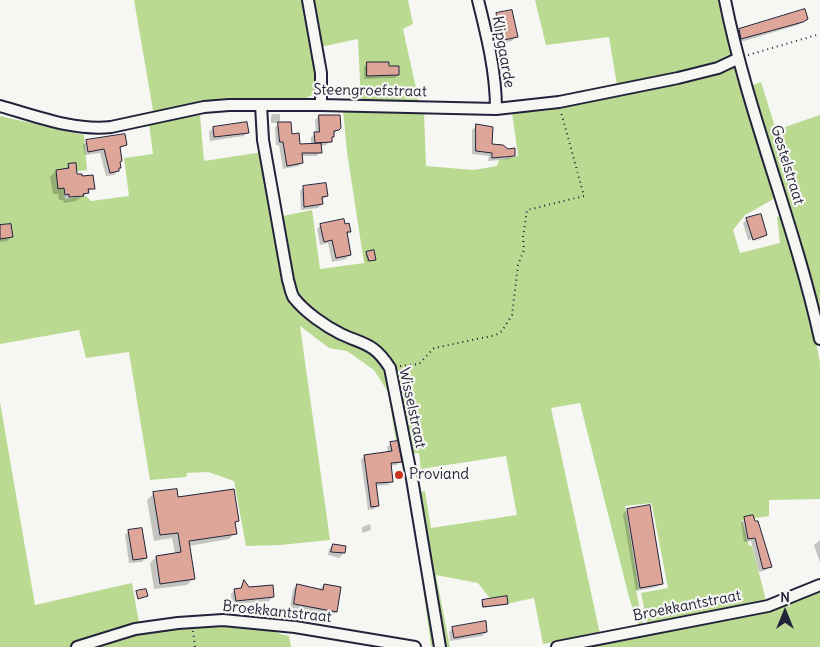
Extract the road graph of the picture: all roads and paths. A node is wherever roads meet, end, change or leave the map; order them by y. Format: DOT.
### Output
graph roads {
  1 [pos="308,0"];
  2 [pos="478,0"];
  3 [pos="725,0"];
  4 [pos="820,34"];
  5 [pos="737,59"];
  6 [pos="559,102"];
  7 [pos="261,105"];
  8 [pos="321,105"];
  9 [pos="0,106"];
  10 [pos="496,109"];
  11 [pos="820,339"];
  12 [pos="390,368"];
  13 [pos="820,586"];
  14 [pos="194,621"];
  15 [pos="77,647"];
  16 [pos="195,647"];
  17 [pos="415,647"];
  18 [pos="440,647"];
  19 [pos="558,647"];
  1 -- 8 [label="street"];
  2 -- 10 [label="street, Klipgaarde"];
  3 -- 5 [label="street, Gestelstraat"];
  4 -- 5 [label="path"];
  5 -- 6 [label="street, Steengroefstraat"];
  5 -- 11 [label="street, Gestelstraat"];
  6 -- 10 [label="street, Steengroefstraat"];
  6 -- 12 [label="path"];
  7 -- 8 [label="street, Steengroefstraat"];
  7 -- 9 [label="street, Steengroefstraat"];
  7 -- 12 [label="street, Wisselstraat"];
  8 -- 10 [label="street, Steengroefstraat"];
  12 -- 18 [label="street, Wisselstraat"];
  13 -- 19 [label="street, Broekkantstraat"];
  14 -- 15 [label="street, Broekkantstraat"];
  14 -- 16 [label="path"];
  14 -- 17 [label="street, Broekkantstraat"];
}
